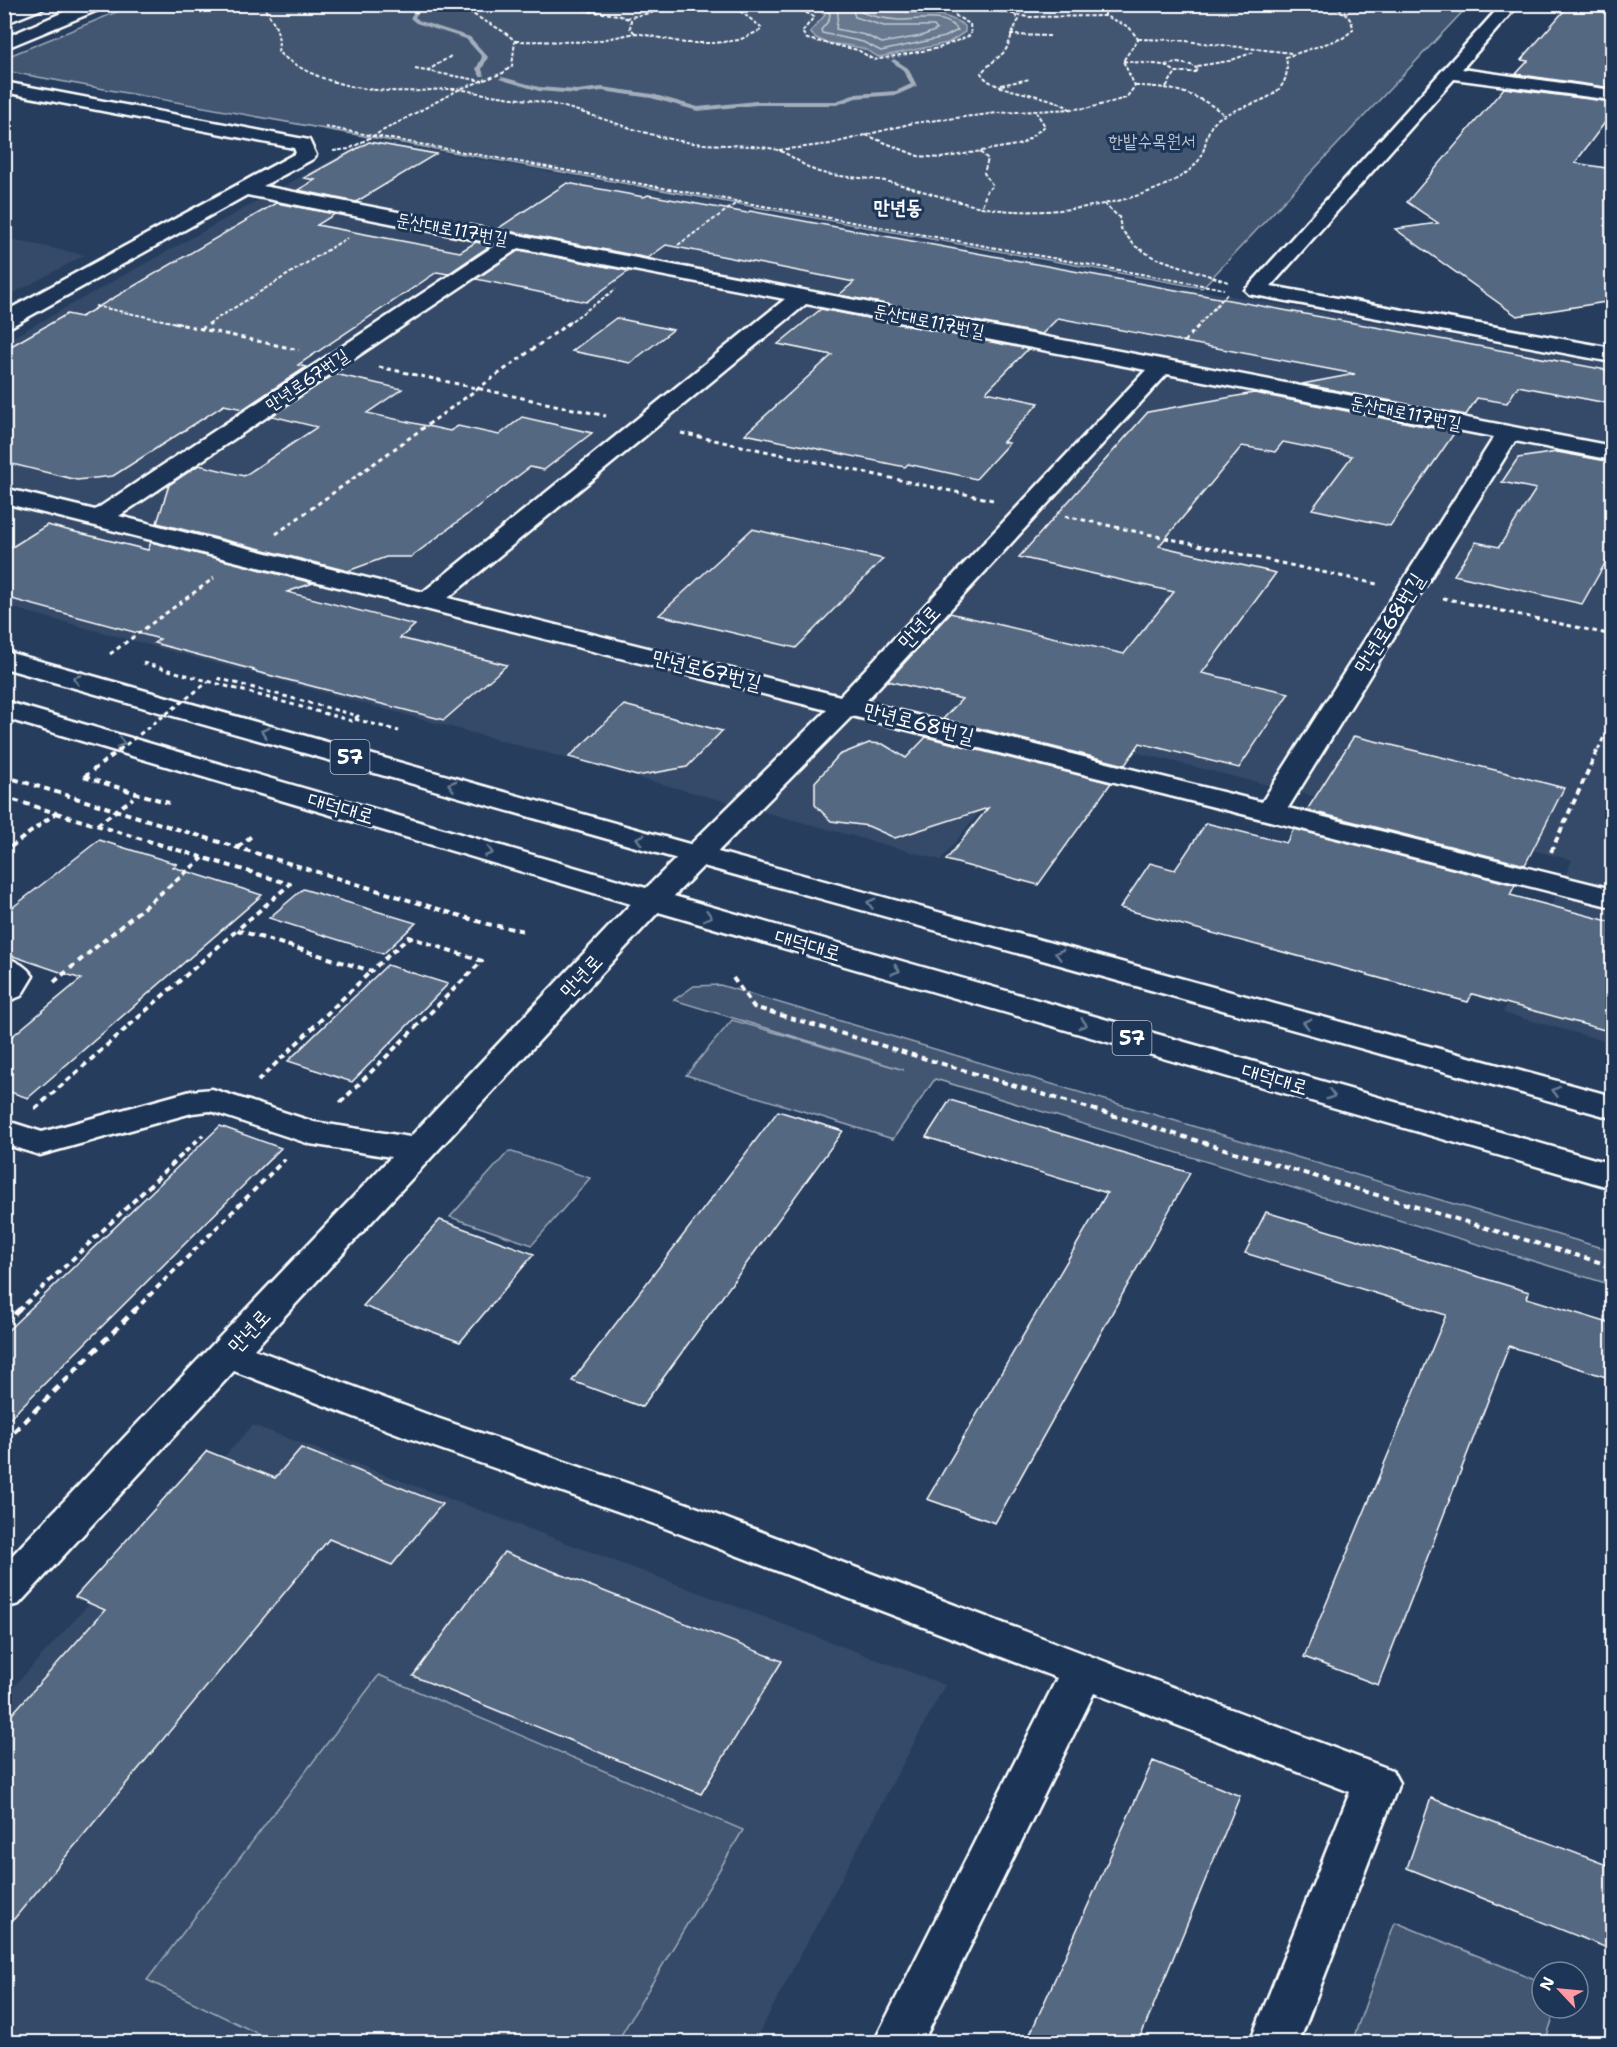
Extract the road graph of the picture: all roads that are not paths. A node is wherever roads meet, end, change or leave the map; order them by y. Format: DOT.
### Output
graph roads {
  1 [pos="33,4"];
  2 [pos="38,4"];
  3 [pos="73,4"];
  4 [pos="97,4"];
  5 [pos="1511,4"];
  6 [pos="4,13"];
  7 [pos="4,19"];
  8 [pos="4,33"];
  9 [pos="4,44"];
  10 [pos="1450,73"];
  11 [pos="4,87"];
  12 [pos="1612,95"];
  13 [pos="246,189"];
  14 [pos="515,241"];
  15 [pos="802,296"];
  16 [pos="4,321"];
  17 [pos="1612,355"];
  18 [pos="1163,365"];
  19 [pos="1508,433"];
  20 [pos="1612,453"];
  21 [pos="4,495"];
  22 [pos="99,519"];
  23 [pos="427,602"];
  24 [pos="4,659"];
  25 [pos="847,705"];
  26 [pos="4,709"];
  27 [pos="1270,813"];
  28 [pos="696,855"];
  29 [pos="1612,898"];
  30 [pos="652,900"];
  31 [pos="4,967"];
  32 [pos="4,993"];
  33 [pos="1612,1107"];
  34 [pos="6,1132"];
  35 [pos="418,1150"];
  36 [pos="1612,1176"];
  37 [pos="228,1354"];
  38 [pos="4,1592"];
  39 [pos="1083,1670"];
  40 [pos="898,2043"];
  41 [pos="1275,2043"];
  1 -- 6 [label="main road"];
  2 -- 7 [label="main road"];
  3 -- 8 [label="main road"];
  4 -- 9 [label="main road"];
  5 -- 10 [label="main road"];
  10 -- 12 [label="main road"];
  10 -- 17 [label="main road"];
  11 -- 13 [label="main road"];
  13 -- 14 [label="main road, 둔산대로117번길"];
  13 -- 16 [label="main road"];
  14 -- 15 [label="main road, 둔산대로117번길"];
  14 -- 22 [label="main road, 만년로67번길"];
  15 -- 18 [label="main road, 둔산대로117번길"];
  15 -- 23 [label="main road"];
  18 -- 19 [label="main road, 둔산대로117번길"];
  18 -- 25 [label="main road, 만년로"];
  19 -- 20 [label="main road, 둔산대로117번길"];
  19 -- 27 [label="main road, 만년로68번길"];
  21 -- 22 [label="main road, 만년로67번길"];
  22 -- 23 [label="main road, 만년로67번길"];
  23 -- 25 [label="main road, 만년로67번길"];
  28 -- 24 [label="main road, 57, one-way"];
  25 -- 27 [label="main road, 만년로68번길"];
  25 -- 28 [label="main road, 만년로"];
  26 -- 30 [label="main road, 대덕대로 / 57, one-way"];
  27 -- 29 [label="main road, 만년로68번길"];
  28 -- 30 [label="main road, 만년로"];
  33 -- 28 [label="main road, 57, one-way"];
  30 -- 35 [label="main road, 만년로"];
  30 -- 36 [label="main road, 대덕대로 / 57, one-way"];
  31 -- 32 [label="main road"];
  34 -- 35 [label="main road"];
  35 -- 37 [label="main road, 만년로"];
  37 -- 38 [label="main road, 만년로"];
  37 -- 39 [label="main road"];
  39 -- 40 [label="main road"];
  39 -- 41 [label="main road"];
}
